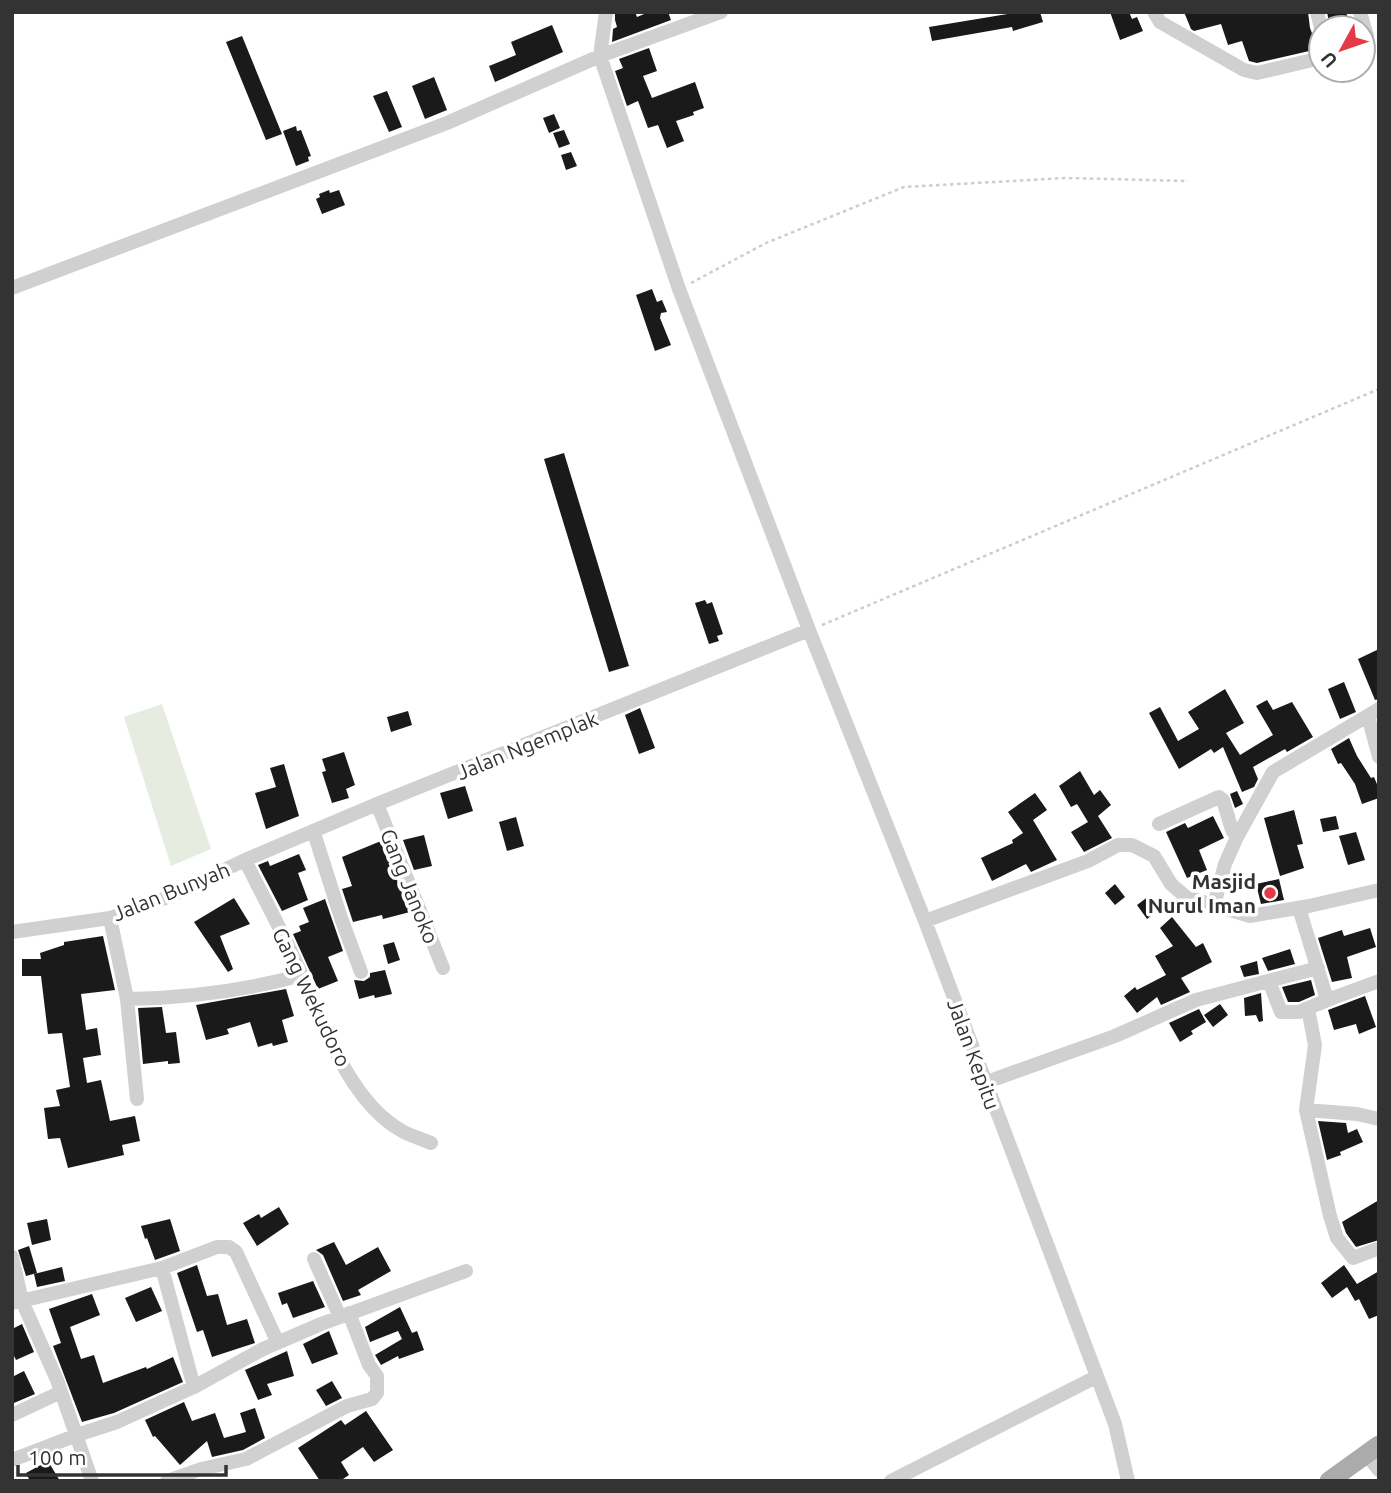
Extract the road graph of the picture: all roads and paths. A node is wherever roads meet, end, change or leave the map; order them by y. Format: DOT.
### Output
graph roads {
  1 [pos="606,12"];
  2 [pos="721,12"];
  3 [pos="1154,12"];
  4 [pos="600,57"];
  5 [pos="1307,61"];
  6 [pos="1188,181"];
  7 [pos="12,288"];
  8 [pos="679,289"];
  9 [pos="1379,389"];
  10 [pos="809,630"];
  11 [pos="1373,712"];
  12 [pos="1379,757"];
  13 [pos="377,804"];
  14 [pos="1158,824"];
  15 [pos="314,833"];
  16 [pos="1237,837"];
  17 [pos="245,860"];
  18 [pos="1379,890"];
  19 [pos="1214,905"];
  20 [pos="1299,908"];
  21 [pos="110,918"];
  22 [pos="925,921"];
  23 [pos="12,932"];
  24 [pos="443,968"];
  25 [pos="1318,968"];
  26 [pos="361,972"];
  27 [pos="302,975"];
  28 [pos="1269,981"];
  29 [pos="1379,981"];
  30 [pos="127,999"];
  31 [pos="1330,999"];
  32 [pos="1307,1010"];
  33 [pos="984,1083"];
  34 [pos="137,1099"];
  35 [pos="1306,1110"];
  36 [pos="1379,1119"];
  37 [pos="432,1143"];
  38 [pos="1378,1250"];
  39 [pos="12,1257"];
  40 [pos="314,1259"];
  41 [pos="162,1268"];
  42 [pos="466,1271"];
  43 [pos="17,1302"];
  44 [pos="344,1315"];
  45 [pos="278,1343"];
  46 [pos="1096,1377"];
  47 [pos="194,1387"];
  48 [pos="61,1392"];
  49 [pos="12,1415"];
  50 [pos="77,1434"];
  51 [pos="1375,1456"];
  52 [pos="12,1460"];
  53 [pos="1338,1478"];
  54 [pos="92,1481"];
  55 [pos="167,1481"];
  56 [pos="891,1481"];
  57 [pos="1128,1481"];
  1 -- 4 [label="street"];
  2 -- 4 [label="street"];
  3 -- 5 [label="street"];
  4 -- 7 [label="street"];
  4 -- 8 [label="street, Jalan Kepitu"];
  6 -- 8 [label="path"];
  8 -- 10 [label="street, Jalan Kepitu"];
  9 -- 10 [label="path"];
  10 -- 13 [label="street, Jalan Ngemplak"];
  10 -- 22 [label="street, Jalan Kepitu"];
  11 -- 12 [label="street"];
  11 -- 16 [label="street"];
  13 -- 15 [label="street, Jalan Ngemplak"];
  13 -- 24 [label="street, Gang Janoko"];
  14 -- 16 [label="street"];
  15 -- 17 [label="street, Jalan Ngemplak"];
  15 -- 26 [label="street"];
  16 -- 19 [label="street"];
  17 -- 21 [label="street, Jalan Bunyah"];
  17 -- 27 [label="street, Gang Wekudoro"];
  18 -- 20 [label="street"];
  19 -- 20 [label="street"];
  19 -- 22 [label="street"];
  20 -- 25 [label="street"];
  21 -- 23 [label="street, Jalan Bunyah"];
  21 -- 30 [label="street"];
  22 -- 33 [label="street, Jalan Kepitu"];
  25 -- 28 [label="street"];
  25 -- 31 [label="street"];
  27 -- 30 [label="street"];
  27 -- 37 [label="street, Gang Wekudoro"];
  28 -- 32 [label="street"];
  28 -- 33 [label="street"];
  29 -- 31 [label="street"];
  30 -- 34 [label="street"];
  31 -- 32 [label="street"];
  32 -- 35 [label="street"];
  33 -- 46 [label="street, Jalan Kepitu"];
  35 -- 36 [label="street"];
  35 -- 38 [label="street"];
  39 -- 43 [label="street"];
  40 -- 44 [label="street"];
  41 -- 43 [label="street"];
  41 -- 45 [label="street"];
  41 -- 47 [label="street"];
  42 -- 44 [label="street"];
  43 -- 48 [label="street"];
  44 -- 45 [label="street"];
  44 -- 55 [label="street"];
  45 -- 47 [label="street"];
  46 -- 56 [label="street"];
  46 -- 57 [label="street, Jalan Kepitu"];
  47 -- 50 [label="street"];
  48 -- 49 [label="street"];
  48 -- 50 [label="street"];
  50 -- 52 [label="street"];
  50 -- 54 [label="street"];
  51 -- 53 [label="main road"];
}
